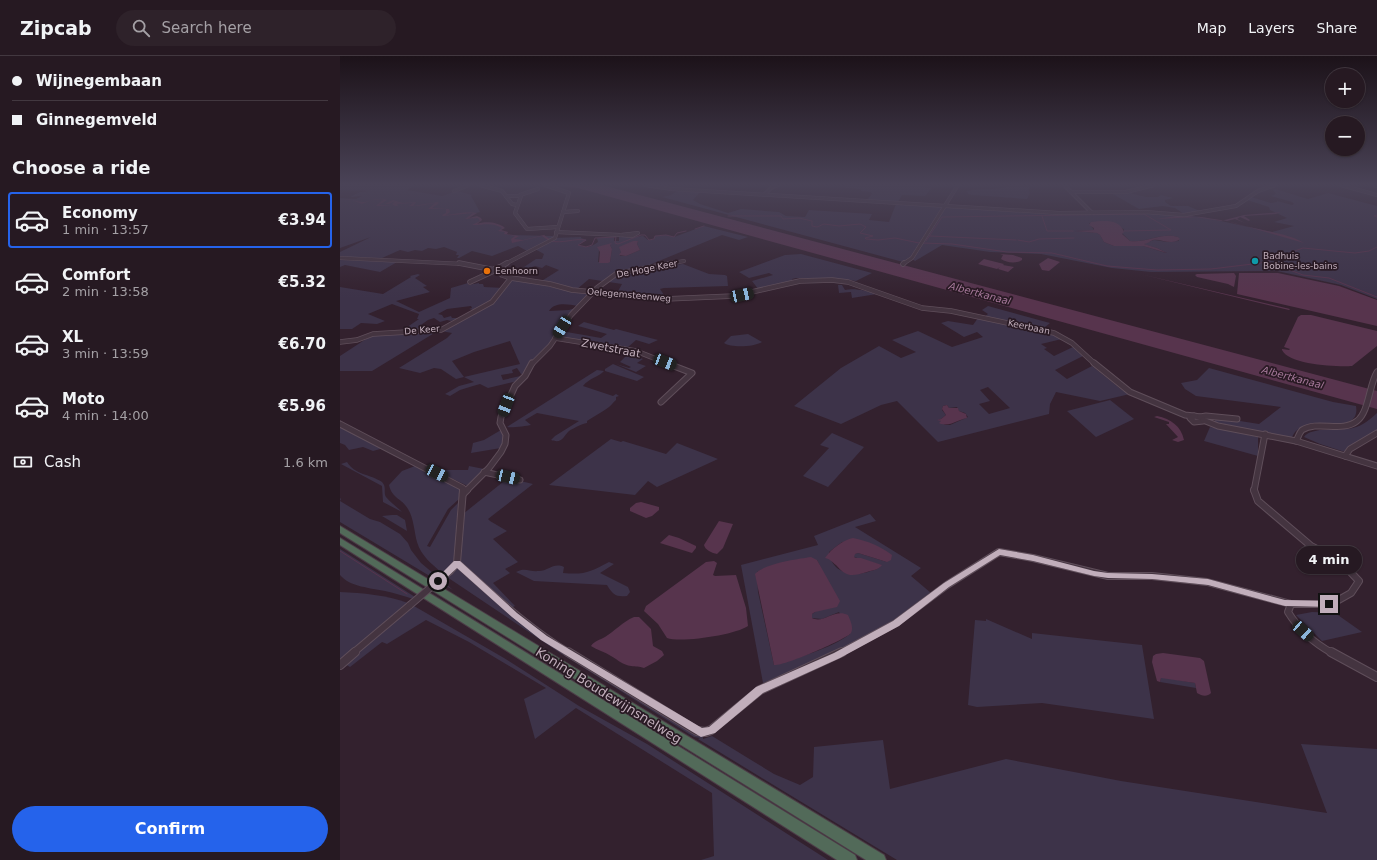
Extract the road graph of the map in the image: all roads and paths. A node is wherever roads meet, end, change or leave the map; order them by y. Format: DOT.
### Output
graph roads {
  1 [pos="522,223"];
  2 [pos="559,223"];
  3 [pos="935,223"];
  4 [pos="558,227"];
  5 [pos="556,232"];
  6 [pos="621,235"];
  7 [pos="340,258"];
  8 [pos="684,261"];
  9 [pos="903,264"];
  10 [pos="498,270"];
  11 [pos="511,278"];
  12 [pos="470,282"];
  13 [pos="854,284"];
  14 [pos="592,293"];
  15 [pos="555,338"];
  16 [pos="340,342"];
  17 [pos="1377,372"];
  18 [pos="660,401"];
  19 [pos="1237,419"];
  20 [pos="1202,420"];
  21 [pos="340,424"];
  22 [pos="1377,433"];
  23 [pos="1265,434"];
  24 [pos="1296,441"];
  25 [pos="1345,456"];
  26 [pos="1377,466"];
  27 [pos="484,472"];
  28 [pos="520,480"];
  29 [pos="464,494"];
  30 [pos="340,528"];
  31 [pos="340,541"];
  32 [pos="457,563"];
  33 [pos="1291,604"];
  34 [pos="340,665"];
  35 [pos="1377,677"];
  36 [pos="850,860"];
  37 [pos="879,860"];
  1 -- 4 [label="street"];
  2 -- 4 [label="street"];
  3 -- 9 [label="street"];
  4 -- 5 [label="street"];
  5 -- 6 [label="street"];
  5 -- 10 [label="street"];
  7 -- 10 [label="street, Oelegemsteenweg"];
  8 -- 14 [label="street, De Hoge Keer"];
  10 -- 11 [label="street, Oelegemsteenweg"];
  10 -- 12 [label="street"];
  11 -- 14 [label="street, Oelegemsteenweg"];
  11 -- 16 [label="street, De Keer"];
  13 -- 14 [label="street, Oelegemsteenweg"];
  13 -- 20 [label="street, Keerbaan"];
  14 -- 15 [label="street, De Hoge Keer"];
  15 -- 18 [label="street, Zwetstraat"];
  15 -- 27 [label="street, De Hoge Keer"];
  17 -- 24 [label="street"];
  19 -- 20 [label="street"];
  20 -- 23 [label="street, Keerbaan"];
  21 -- 29 [label="street"];
  22 -- 25 [label="street"];
  23 -- 24 [label="street, Keerbaan"];
  23 -- 33 [label="street"];
  24 -- 25 [label="street, Keerbaan"];
  25 -- 26 [label="street, Keerbaan"];
  27 -- 28 [label="street"];
  27 -- 29 [label="street"];
  29 -- 32 [label="street"];
  30 -- 37 [label="highway, Koning Boudewijnsnelweg"];
  31 -- 36 [label="highway, Koning Boudewijnsnelweg"];
  32 -- 33 [label="street"];
  32 -- 34 [label="street, bridge"];
  33 -- 35 [label="street"];
}
